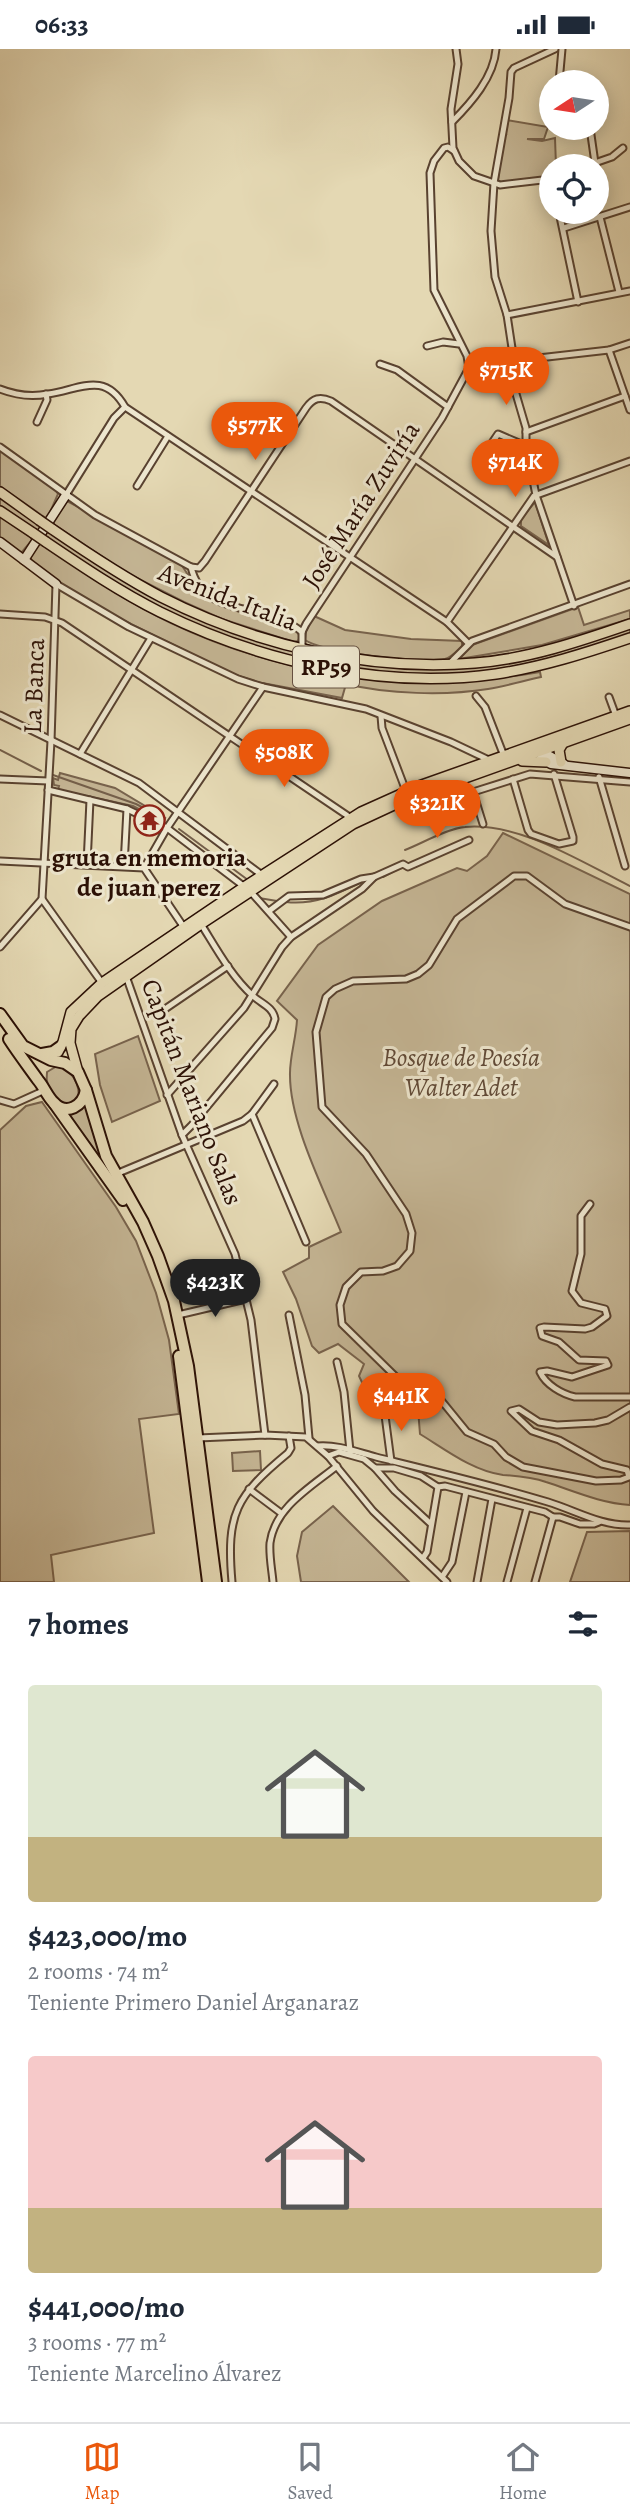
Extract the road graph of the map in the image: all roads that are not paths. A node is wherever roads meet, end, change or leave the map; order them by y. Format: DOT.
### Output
graph roads {
  1 [pos="456,49"];
  2 [pos="496,49"];
  3 [pos="555,49"];
  4 [pos="562,49"];
  5 [pos="560,70"];
  6 [pos="452,122"];
  7 [pos="452,131"];
  8 [pos="444,148"];
  9 [pos="623,148"];
  10 [pos="454,151"];
  11 [pos="609,158"];
  12 [pos="539,180"];
  13 [pos="494,183"];
  14 [pos="630,207"];
  15 [pos="609,213"];
  16 [pos="563,224"];
  17 [pos="576,224"];
  18 [pos="602,224"];
  19 [pos="564,228"];
  20 [pos="630,291"];
  21 [pos="619,292"];
  22 [pos="578,302"];
  23 [pos="507,315"];
  24 [pos="630,343"];
  25 [pos="459,344"];
  26 [pos="427,346"];
  27 [pos="609,350"];
  28 [pos="512,361"];
  29 [pos="380,364"];
  30 [pos="0,389"];
  31 [pos="46,394"];
  32 [pos="625,396"];
  33 [pos="125,407"];
  34 [pos="447,407"];
  35 [pos="630,410"];
  36 [pos="37,422"];
  37 [pos="526,432"];
  38 [pos="169,436"];
  39 [pos="526,446"];
  40 [pos="0,447"];
  41 [pos="415,459"];
  42 [pos="481,459"];
  43 [pos="630,461"];
  44 [pos="137,486"];
  45 [pos="251,491"];
  46 [pos="0,492"];
  47 [pos="65,495"];
  48 [pos="537,495"];
  49 [pos="0,511"];
  50 [pos="512,525"];
  51 [pos="0,542"];
  52 [pos="349,556"];
  53 [pos="558,557"];
  54 [pos="24,559"];
  55 [pos="191,567"];
  56 [pos="56,584"];
  57 [pos="630,585"];
  58 [pos="574,606"];
  59 [pos="0,614"];
  60 [pos="55,620"];
  61 [pos="447,622"];
  62 [pos="630,624"];
  63 [pos="302,632"];
  64 [pos="151,638"];
  65 [pos="630,638"];
  66 [pos="468,643"];
  67 [pos="302,648"];
  68 [pos="449,664"];
  69 [pos="132,669"];
  70 [pos="263,687"];
  71 [pos="476,696"];
  72 [pos="609,697"];
  73 [pos="630,711"];
  74 [pos="0,715"];
  75 [pos="381,716"];
  76 [pos="616,716"];
  77 [pos="630,719"];
  78 [pos="230,736"];
  79 [pos="51,741"];
  80 [pos="563,743"];
  81 [pos="539,749"];
  82 [pos="80,754"];
  83 [pos="509,760"];
  84 [pos="491,761"];
  85 [pos="546,762"];
  86 [pos="564,764"];
  87 [pos="630,773"];
  88 [pos="554,774"];
  89 [pos="599,777"];
  90 [pos="0,779"];
  91 [pos="513,779"];
  92 [pos="461,780"];
  93 [pos="48,781"];
  94 [pos="630,782"];
  95 [pos="48,790"];
  96 [pos="406,791"];
  97 [pos="473,792"];
  98 [pos="90,800"];
  99 [pos="127,809"];
  100 [pos="178,811"];
  101 [pos="353,821"];
  102 [pos="483,824"];
  103 [pos="167,828"];
  104 [pos="470,840"];
  105 [pos="0,861"];
  106 [pos="43,863"];
  107 [pos="87,864"];
  108 [pos="124,866"];
  109 [pos="625,866"];
  110 [pos="144,868"];
  111 [pos="374,877"];
  112 [pos="264,878"];
  113 [pos="247,889"];
  114 [pos="42,899"];
  115 [pos="269,911"];
  116 [pos="201,923"];
  117 [pos="630,927"];
  118 [pos="186,930"];
  119 [pos="291,937"];
  120 [pos="0,947"];
  121 [pos="228,966"];
  122 [pos="124,972"];
  123 [pos="102,983"];
  124 [pos="252,995"];
  125 [pos="165,1009"];
  126 [pos="0,1014"];
  127 [pos="0,1027"];
  128 [pos="60,1047"];
  129 [pos="39,1055"];
  130 [pos="52,1060"];
  131 [pos="78,1072"];
  132 [pos="274,1084"];
  133 [pos="43,1087"];
  134 [pos="86,1090"];
  135 [pos="167,1094"];
  136 [pos="0,1100"];
  137 [pos="54,1103"];
  138 [pos="252,1114"];
  139 [pos="182,1135"];
  140 [pos="186,1145"];
  141 [pos="116,1174"];
  142 [pos="590,1204"];
  143 [pos="306,1242"];
  144 [pos="246,1299"];
  145 [pos="178,1315"];
  146 [pos="289,1315"];
  147 [pos="337,1362"];
  148 [pos="630,1398"];
  149 [pos="630,1407"];
  150 [pos="384,1408"];
  151 [pos="265,1436"];
  152 [pos="289,1436"];
  153 [pos="309,1438"];
  154 [pos="198,1439"];
  155 [pos="317,1446"];
  156 [pos="350,1451"];
  157 [pos="328,1456"];
  158 [pos="391,1461"];
  159 [pos="337,1466"];
  160 [pos="375,1468"];
  161 [pos="438,1487"];
  162 [pos="249,1489"];
  163 [pos="466,1492"];
  164 [pos="492,1499"];
  165 [pos="527,1508"];
  166 [pos="281,1513"];
  167 [pos="553,1517"];
  168 [pos="599,1522"];
  169 [pos="431,1524"];
  170 [pos="630,1525"];
  171 [pos="423,1558"];
  172 [pos="442,1577"];
  173 [pos="208,1582"];
  174 [pos="216,1582"];
  175 [pos="232,1582"];
  176 [pos="273,1582"];
  177 [pos="447,1582"];
  178 [pos="477,1582"];
  179 [pos="507,1582"];
  180 [pos="535,1582"];
  1 -- 6 [label="street"];
  2 -- 6 [label="street"];
  3 -- 13 [label="street"];
  4 -- 5 [label="street"];
  6 -- 7 [label="street"];
  7 -- 8 [label="street, José María Zuviría"];
  7 -- 10 [label="street"];
  8 -- 10 [label="street"];
  8 -- 25 [label="street, José María Zuviría"];
  9 -- 11 [label="street"];
  10 -- 13 [label="street"];
  12 -- 13 [label="street"];
  13 -- 23 [label="street"];
  14 -- 15 [label="street"];
  16 -- 19 [label="street"];
  17 -- 19 [label="street"];
  18 -- 21 [label="street"];
  19 -- 22 [label="street"];
  20 -- 21 [label="street"];
  21 -- 22 [label="street"];
  22 -- 23 [label="street"];
  23 -- 28 [label="street"];
  24 -- 27 [label="street"];
  25 -- 26 [label="street"];
  25 -- 34 [label="street, José María Zuviría"];
  27 -- 28 [label="street"];
  27 -- 32 [label="street"];
  28 -- 37 [label="street"];
  29 -- 34 [label="street"];
  30 -- 31 [label="street"];
  31 -- 33 [label="street"];
  31 -- 36 [label="street"];
  32 -- 35 [label="street"];
  32 -- 37 [label="street"];
  33 -- 38 [label="street"];
  33 -- 47 [label="street"];
  34 -- 41 [label="street, José María Zuviría"];
  37 -- 39 [label="street"];
  38 -- 44 [label="street"];
  38 -- 45 [label="street"];
  39 -- 42 [label="street"];
  39 -- 48 [label="street"];
  40 -- 47 [label="street"];
  41 -- 45 [label="street"];
  41 -- 50 [label="street"];
  41 -- 52 [label="street, José María Zuviría"];
  43 -- 48 [label="street"];
  45 -- 52 [label="street"];
  45 -- 55 [label="street"];
  46 -- 67 [label="main road, Avenida Italia / RP59, bridge"];
  47 -- 54 [label="street"];
  47 -- 55 [label="street"];
  48 -- 50 [label="street"];
  48 -- 53 [label="street"];
  49 -- 65 [label="main road, Avenida Italia / RP59, bridge"];
  50 -- 53 [label="street"];
  50 -- 61 [label="street"];
  51 -- 54 [label="street"];
  52 -- 61 [label="street"];
  52 -- 63 [label="street, José María Zuviría"];
  53 -- 58 [label="street"];
  54 -- 56 [label="street"];
  55 -- 63 [label="street"];
  56 -- 60 [label="street, La Banca"];
  56 -- 64 [label="street"];
  57 -- 58 [label="street"];
  58 -- 66 [label="street"];
  59 -- 60 [label="street"];
  60 -- 69 [label="street"];
  60 -- 79 [label="street, La Banca"];
  61 -- 66 [label="street"];
  62 -- 68 [label="main road, Avenida Italia / RP59"];
  63 -- 67 [label="street"];
  64 -- 69 [label="street"];
  64 -- 70 [label="street"];
  66 -- 68 [label="street"];
  67 -- 68 [label="main road, Avenida Italia / RP59"];
  69 -- 78 [label="street"];
  69 -- 82 [label="street"];
  70 -- 75 [label="street"];
  70 -- 78 [label="street"];
  71 -- 83 [label="street"];
  72 -- 76 [label="street"];
  73 -- 76 [label="main road"];
  74 -- 79 [label="street"];
  75 -- 84 [label="street"];
  75 -- 96 [label="street"];
  76 -- 81 [label="main road"];
  77 -- 80 [label="main road"];
  78 -- 100 [label="street"];
  78 -- 101 [label="street"];
  79 -- 82 [label="street"];
  79 -- 93 [label="street, La Banca"];
  80 -- 81 [label="main road"];
  80 -- 86 [label="main road"];
  81 -- 83 [label="main road"];
  81 -- 85 [label="street"];
  81 -- 86 [label="street"];
  82 -- 100 [label="street"];
  83 -- 84 [label="main road"];
  83 -- 85 [label="main road"];
  83 -- 92 [label="main road"];
  84 -- 96 [label="main road"];
  85 -- 86 [label="street"];
  86 -- 87 [label="street"];
  88 -- 89 [label="street"];
  88 -- 91 [label="street"];
  88 -- 91 [label="street"];
  89 -- 94 [label="street"];
  89 -- 109 [label="street"];
  90 -- 93 [label="street"];
  91 -- 97 [label="street"];
  92 -- 97 [label="street"];
  92 -- 101 [label="main road"];
  93 -- 95 [label="street, La Banca"];
  95 -- 98 [label="street"];
  95 -- 106 [label="street, La Banca"];
  96 -- 101 [label="main road"];
  97 -- 102 [label="street"];
  98 -- 99 [label="street"];
  98 -- 107 [label="street"];
  99 -- 103 [label="street"];
  99 -- 108 [label="street"];
  100 -- 103 [label="street"];
  100 -- 112 [label="street"];
  101 -- 112 [label="main road"];
  103 -- 110 [label="street"];
  103 -- 113 [label="street"];
  104 -- 111 [label="street"];
  105 -- 106 [label="street"];
  106 -- 107 [label="street"];
  106 -- 114 [label="street, La Banca"];
  107 -- 108 [label="street"];
  108 -- 110 [label="street"];
  110 -- 118 [label="street"];
  111 -- 115 [label="street"];
  111 -- 119 [label="street"];
  112 -- 113 [label="main road"];
  113 -- 115 [label="street"];
  113 -- 116 [label="main road"];
  113 -- 118 [label="main road"];
  114 -- 120 [label="street"];
  114 -- 123 [label="street"];
  115 -- 119 [label="street"];
  116 -- 118 [label="main road"];
  116 -- 121 [label="street"];
  117 -- 149 [label="street"];
  118 -- 122 [label="main road"];
  119 -- 124 [label="street"];
  121 -- 124 [label="street"];
  121 -- 125 [label="street"];
  122 -- 123 [label="main road"];
  122 -- 131 [label="main road"];
  122 -- 135 [label="street, Capitán Mariano Salas"];
  123 -- 128 [label="main road"];
  124 -- 135 [label="street"];
  124 -- 139 [label="street"];
  126 -- 129 [label="highway"];
  127 -- 133 [label="highway"];
  128 -- 129 [label="highway"];
  128 -- 130 [label="main road"];
  129 -- 130 [label="highway"];
  130 -- 131 [label="highway"];
  130 -- 133 [label="highway"];
  131 -- 134 [label="highway"];
  132 -- 138 [label="street"];
  133 -- 136 [label="street"];
  133 -- 137 [label="highway"];
  134 -- 137 [label="highway"];
  134 -- 141 [label="highway"];
  135 -- 139 [label="street, Capitán Mariano Salas"];
  137 -- 173 [label="highway"];
  138 -- 140 [label="street"];
  138 -- 143 [label="street"];
  139 -- 140 [label="street, Capitán Mariano Salas"];
  140 -- 141 [label="street"];
  140 -- 144 [label="street, Capitán Mariano Salas"];
  141 -- 145 [label="highway"];
  142 -- 148 [label="street"];
  144 -- 145 [label="street"];
  144 -- 151 [label="street, Capitán Mariano Salas"];
  145 -- 154 [label="highway"];
  146 -- 153 [label="street"];
  147 -- 156 [label="street"];
  150 -- 158 [label="street"];
  151 -- 152 [label="street"];
  151 -- 154 [label="street"];
  152 -- 153 [label="street"];
  152 -- 162 [label="street"];
  153 -- 155 [label="street"];
  154 -- 174 [label="highway"];
  155 -- 156 [label="street"];
  155 -- 157 [label="street"];
  156 -- 158 [label="street"];
  157 -- 159 [label="street"];
  157 -- 160 [label="street"];
  158 -- 168 [label="street"];
  159 -- 166 [label="street"];
  159 -- 171 [label="street"];
  160 -- 161 [label="street"];
  160 -- 169 [label="street"];
  161 -- 163 [label="street"];
  161 -- 169 [label="street"];
  162 -- 166 [label="street"];
  162 -- 175 [label="street"];
  163 -- 164 [label="street"];
  163 -- 172 [label="street"];
  164 -- 165 [label="street"];
  164 -- 178 [label="street"];
  165 -- 167 [label="street"];
  165 -- 179 [label="street"];
  166 -- 176 [label="street"];
  167 -- 168 [label="street"];
  167 -- 180 [label="street"];
  168 -- 170 [label="street"];
  169 -- 171 [label="street"];
  171 -- 172 [label="street"];
  172 -- 177 [label="street"];
}
